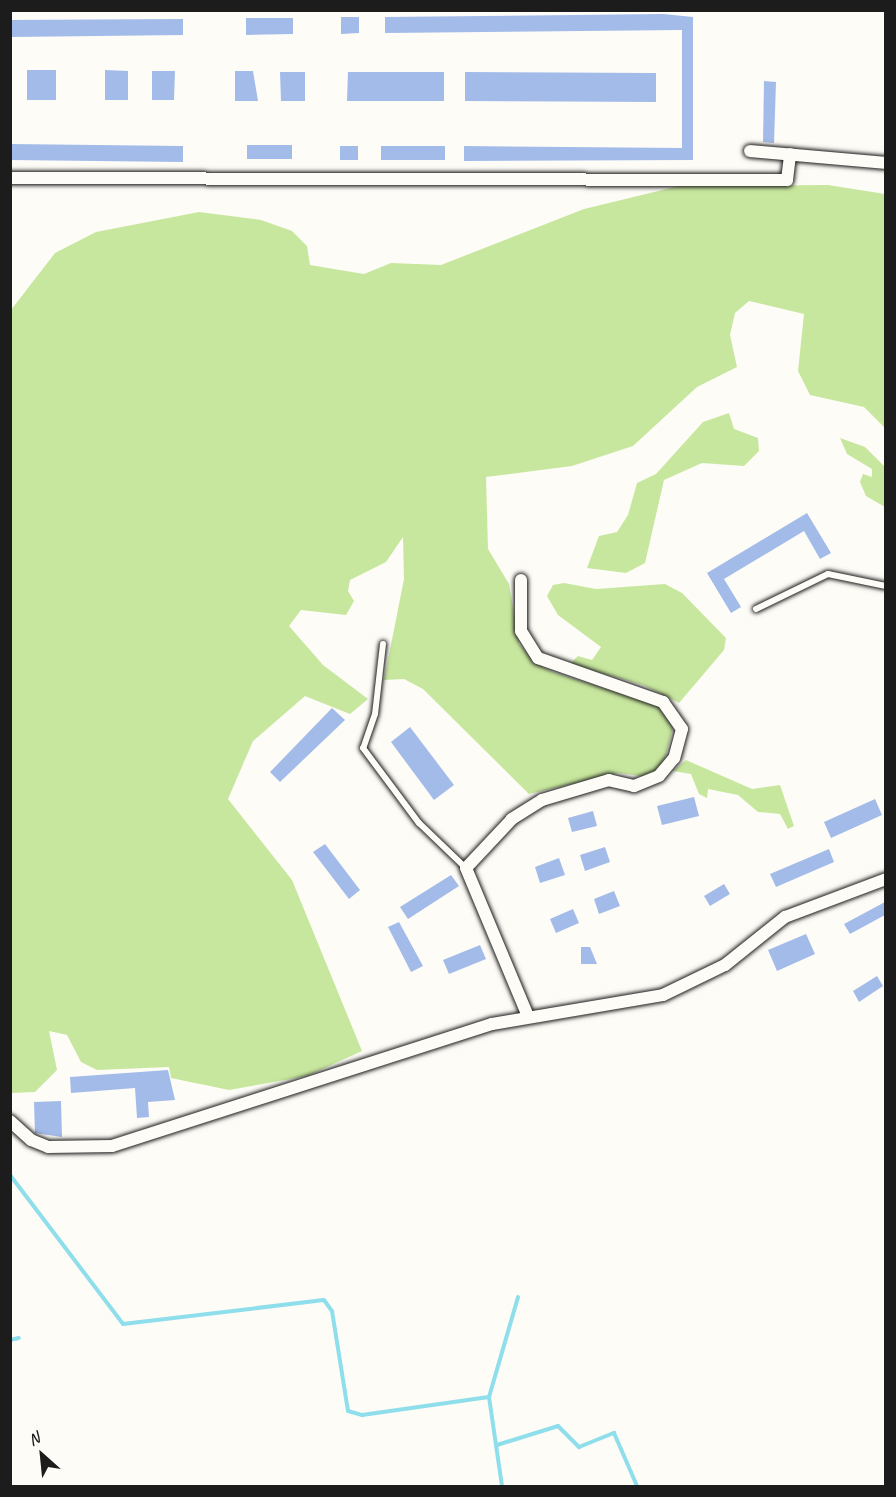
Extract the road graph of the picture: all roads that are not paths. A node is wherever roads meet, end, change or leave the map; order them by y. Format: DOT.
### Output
graph roads {
  1 [pos="750,151"];
  2 [pos="790,154"];
  3 [pos="885,163"];
  4 [pos="10,178"];
  5 [pos="521,580"];
  6 [pos="885,586"];
  7 [pos="756,609"];
  8 [pos="383,644"];
  9 [pos="466,868"];
  10 [pos="885,879"];
  11 [pos="528,1016"];
  12 [pos="10,1121"];
  1 -- 2 [label="street"];
  2 -- 3 [label="street"];
  2 -- 4 [label="street"];
  5 -- 9 [label="street"];
  6 -- 7 [label="lane"];
  8 -- 9 [label="lane"];
  9 -- 11 [label="street"];
  10 -- 11 [label="street"];
  11 -- 12 [label="street"];
}
